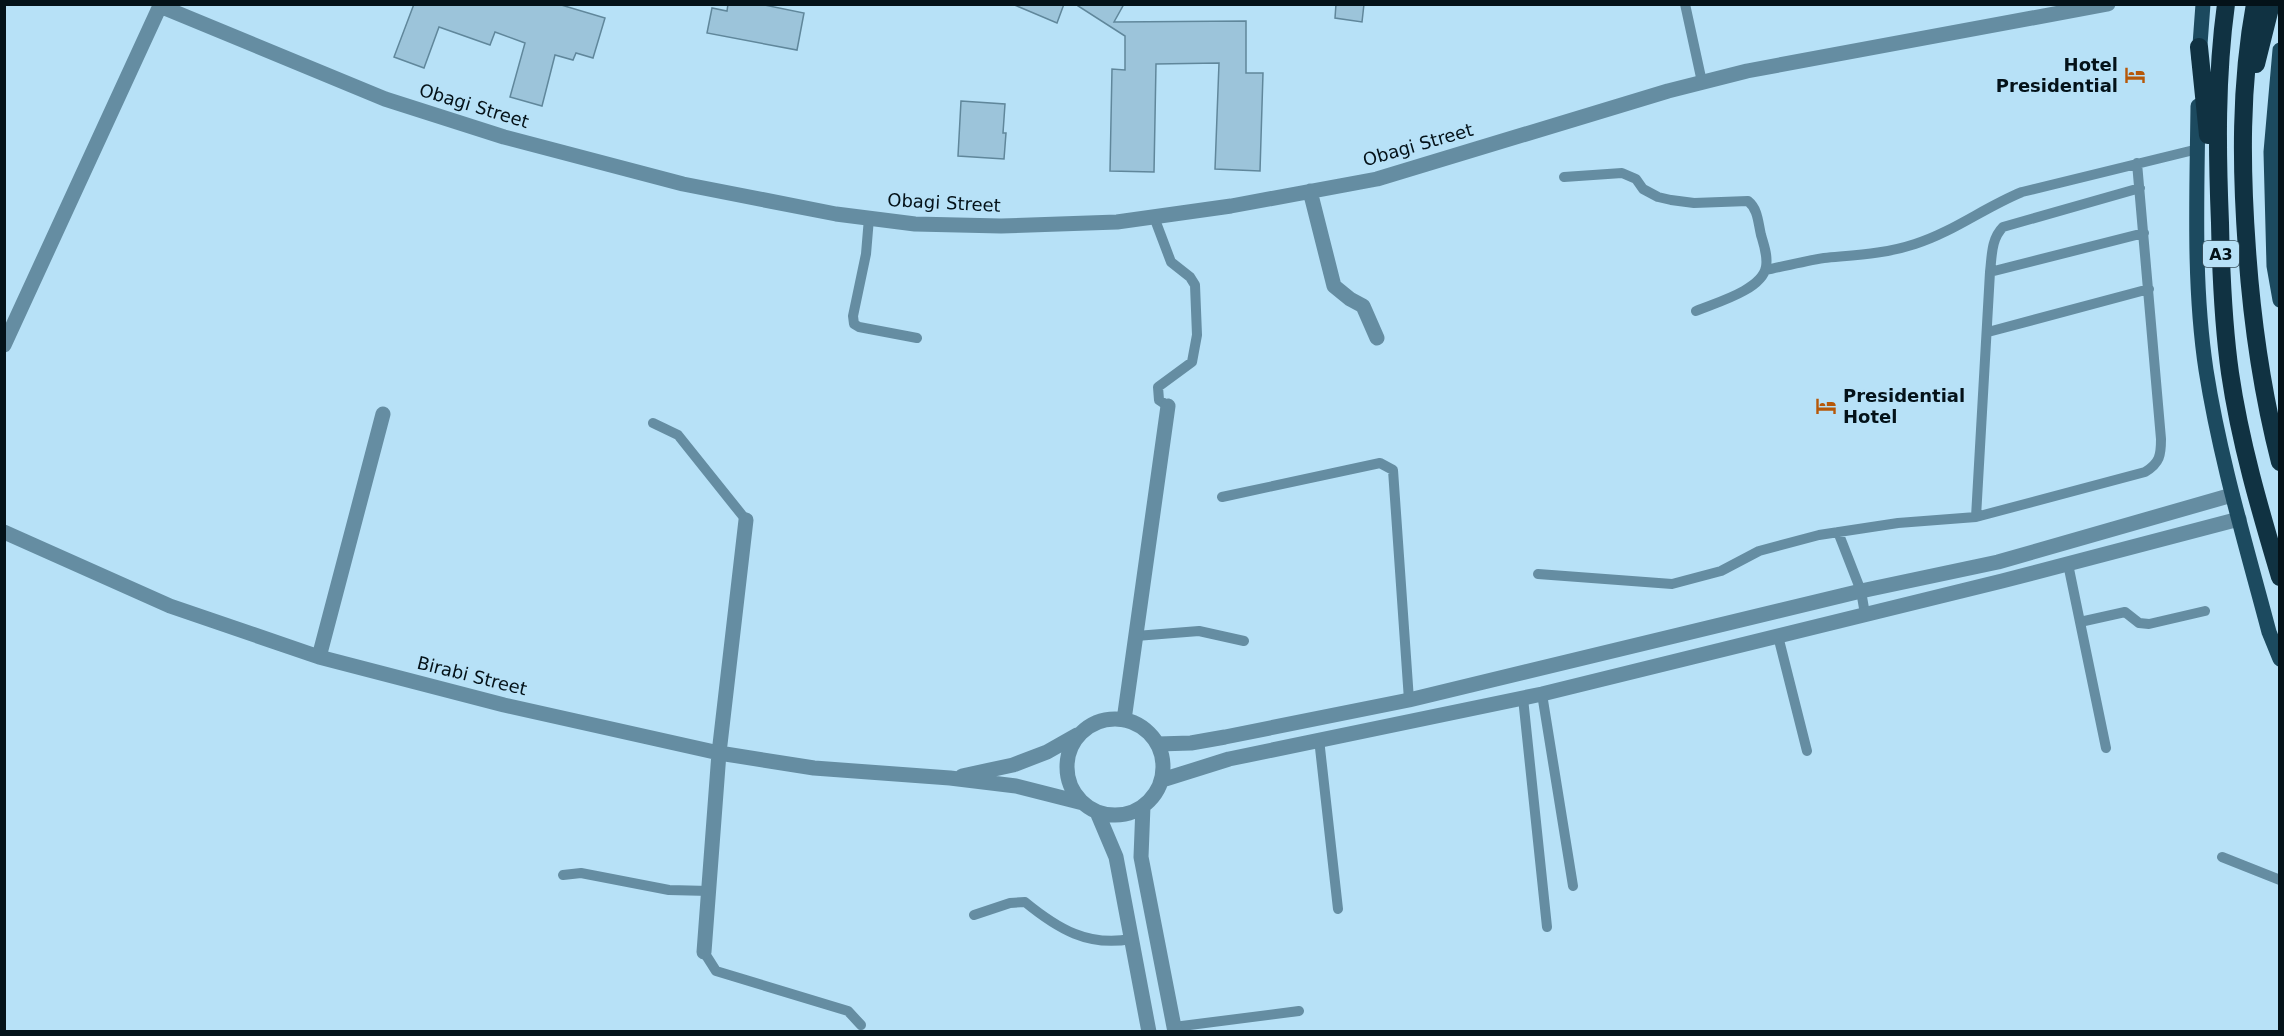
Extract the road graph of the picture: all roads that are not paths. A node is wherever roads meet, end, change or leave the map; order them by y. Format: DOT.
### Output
graph roads {
  1 [pos="1686,4"];
  2 [pos="2203,4"];
  3 [pos="2226,4"];
  4 [pos="2255,4"];
  5 [pos="2271,4"];
  6 [pos="159,5"];
  7 [pos="2101,5"];
  8 [pos="2199,47"];
  9 [pos="2280,50"];
  10 [pos="1702,82"];
  11 [pos="2243,131"];
  12 [pos="2198,149"];
  13 [pos="2275,151"];
  14 [pos="2137,163"];
  15 [pos="1564,177"];
  16 [pos="2140,188"];
  17 [pos="1311,191"];
  18 [pos="1154,217"];
  19 [pos="869,218"];
  20 [pos="2144,233"];
  21 [pos="2221,249"];
  22 [pos="2277,266"];
  23 [pos="1766,270"];
  24 [pos="1990,272"];
  25 [pos="2149,289"];
  26 [pos="2280,300"];
  27 [pos="1696,311"];
  28 [pos="1988,332"];
  29 [pos="917,338"];
  30 [pos="1377,338"];
  31 [pos="4,345"];
  32 [pos="1168,406"];
  33 [pos="383,414"];
  34 [pos="653,423"];
  35 [pos="2280,462"];
  36 [pos="2232,495"];
  37 [pos="1222,497"];
  38 [pos="1976,517"];
  39 [pos="2239,519"];
  40 [pos="746,520"];
  41 [pos="4,532"];
  42 [pos="1838,532"];
  43 [pos="1998,562"];
  44 [pos="2068,564"];
  45 [pos="1538,574"];
  46 [pos="2280,577"];
  47 [pos="2002,581"];
  48 [pos="1861,591"];
  49 [pos="2205,611"];
  50 [pos="1865,614"];
  51 [pos="2080,622"];
  52 [pos="1136,636"];
  53 [pos="1778,636"];
  54 [pos="1244,641"];
  55 [pos="319,657"];
  56 [pos="2280,659"];
  57 [pos="1542,694"];
  58 [pos="1523,698"];
  59 [pos="1409,700"];
  60 [pos="1124,720"];
  61 [pos="1081,733"];
  62 [pos="1319,739"];
  63 [pos="1158,744"];
  64 [pos="2106,748"];
  65 [pos="1807,751"];
  66 [pos="718,753"];
  67 [pos="950,778"];
  68 [pos="1162,780"];
  69 [pos="1083,804"];
  70 [pos="1143,806"];
  71 [pos="1097,812"];
  72 [pos="2222,857"];
  73 [pos="563,875"];
  74 [pos="2280,880"];
  75 [pos="1573,886"];
  76 [pos="709,891"];
  77 [pos="1338,909"];
  78 [pos="974,915"];
  79 [pos="1547,927"];
  80 [pos="1131,939"];
  81 [pos="704,952"];
  82 [pos="1299,1011"];
  83 [pos="861,1025"];
  84 [pos="1175,1029"];
  85 [pos="1149,1032"];
  1 -- 10 [label="lane"];
  2 -- 8 [label="main road"];
  3 -- 21 [label="highway, A3"];
  4 -- 11 [label="highway, A3"];
  5 -- 11 [label="highway"];
  6 -- 19 [label="street, Obagi Street"];
  6 -- 31 [label="street, Obagi Street"];
  7 -- 10 [label="street, Obagi Street"];
  8 -- 12 [label="main road"];
  8 -- 21 [label="highway"];
  9 -- 13 [label="main road"];
  10 -- 17 [label="street, Obagi Street"];
  11 -- 35 [label="highway, A3"];
  12 -- 14 [label="lane"];
  12 -- 36 [label="main road"];
  13 -- 22 [label="main road"];
  14 -- 16 [label="lane"];
  14 -- 23 [label="lane"];
  15 -- 23 [label="lane"];
  16 -- 20 [label="lane"];
  16 -- 24 [label="lane"];
  17 -- 18 [label="street, Obagi Street"];
  17 -- 30 [label="street"];
  18 -- 19 [label="street, Obagi Street"];
  18 -- 32 [label="lane"];
  19 -- 29 [label="lane"];
  20 -- 24 [label="lane"];
  20 -- 25 [label="lane"];
  21 -- 46 [label="highway, A3"];
  22 -- 26 [label="main road"];
  23 -- 27 [label="lane"];
  24 -- 28 [label="lane"];
  25 -- 28 [label="lane"];
  25 -- 38 [label="lane"];
  28 -- 38 [label="lane"];
  32 -- 52 [label="street"];
  33 -- 55 [label="street"];
  34 -- 40 [label="lane"];
  36 -- 39 [label="main road"];
  36 -- 43 [label="street"];
  37 -- 59 [label="lane"];
  38 -- 42 [label="lane"];
  39 -- 44 [label="street"];
  39 -- 56 [label="main road"];
  40 -- 66 [label="street"];
  41 -- 55 [label="street, Birabi Street"];
  42 -- 45 [label="lane"];
  42 -- 48 [label="lane"];
  43 -- 47 [label="street"];
  43 -- 48 [label="street"];
  44 -- 47 [label="street"];
  44 -- 51 [label="lane"];
  47 -- 50 [label="street"];
  48 -- 50 [label="lane"];
  48 -- 59 [label="street"];
  49 -- 51 [label="lane"];
  50 -- 53 [label="street"];
  51 -- 64 [label="lane"];
  52 -- 54 [label="lane"];
  52 -- 60 [label="street"];
  53 -- 57 [label="street"];
  53 -- 65 [label="lane"];
  55 -- 66 [label="street, Birabi Street"];
  57 -- 58 [label="street"];
  57 -- 75 [label="lane"];
  58 -- 62 [label="street"];
  58 -- 79 [label="lane"];
  59 -- 63 [label="street"];
  60 -- 61 [label="street"];
  60 -- 63 [label="street"];
  61 -- 67 [label="street"];
  61 -- 69 [label="street"];
  62 -- 68 [label="street"];
  62 -- 77 [label="lane"];
  63 -- 68 [label="street"];
  66 -- 67 [label="street, Birabi Street"];
  66 -- 76 [label="street"];
  67 -- 69 [label="street"];
  68 -- 70 [label="street"];
  69 -- 71 [label="street"];
  70 -- 71 [label="street"];
  70 -- 84 [label="street"];
  71 -- 80 [label="street"];
  72 -- 74 [label="lane"];
  73 -- 76 [label="lane"];
  76 -- 81 [label="street"];
  78 -- 80 [label="lane"];
  80 -- 85 [label="street"];
  81 -- 83 [label="lane"];
  82 -- 84 [label="lane"];
}
